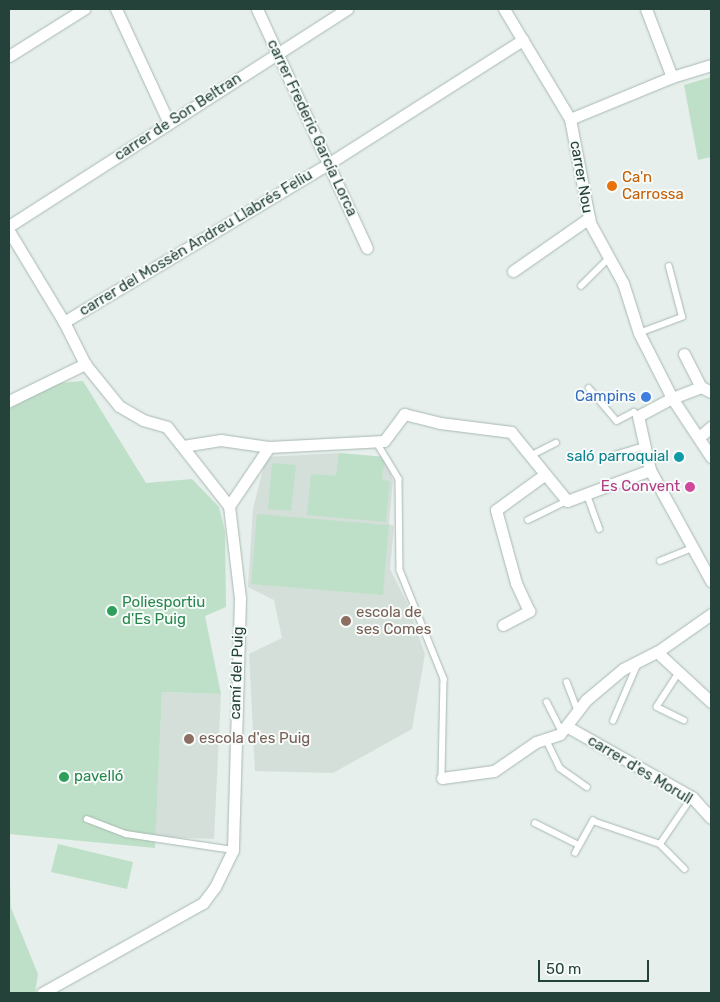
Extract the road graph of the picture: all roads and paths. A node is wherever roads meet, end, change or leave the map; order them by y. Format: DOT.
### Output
graph roads {
  1 [pos="84,9"];
  2 [pos="116,9"];
  3 [pos="257,9"];
  4 [pos="347,9"];
  5 [pos="504,9"];
  6 [pos="646,9"];
  7 [pos="523,40"];
  8 [pos="278,54"];
  9 [pos="9,56"];
  10 [pos="711,65"];
  11 [pos="672,77"];
  12 [pos="570,119"];
  13 [pos="169,124"];
  14 [pos="328,164"];
  15 [pos="589,218"];
  16 [pos="9,226"];
  17 [pos="9,231"];
  18 [pos="367,248"];
  19 [pos="609,258"];
  20 [pos="670,267"];
  21 [pos="513,272"];
  22 [pos="581,286"];
  23 [pos="64,322"];
  24 [pos="639,333"];
  25 [pos="684,354"];
  26 [pos="85,364"];
  27 [pos="589,388"];
  28 [pos="706,390"];
  29 [pos="672,398"];
  30 [pos="9,401"];
  31 [pos="638,416"];
  32 [pos="711,427"];
  33 [pos="698,437"];
  34 [pos="376,441"];
  35 [pos="556,443"];
  36 [pos="184,446"];
  37 [pos="645,446"];
  38 [pos="269,447"];
  39 [pos="612,456"];
  40 [pos="529,457"];
  41 [pos="711,457"];
  42 [pos="650,470"];
  43 [pos="544,475"];
  44 [pos="587,494"];
  45 [pos="567,501"];
  46 [pos="229,506"];
  47 [pos="528,520"];
  48 [pos="600,529"];
  49 [pos="692,548"];
  50 [pos="660,561"];
  51 [pos="711,581"];
  52 [pos="711,614"];
  53 [pos="503,625"];
  54 [pos="657,652"];
  55 [pos="638,662"];
  56 [pos="679,673"];
  57 [pos="567,682"];
  58 [pos="548,702"];
  59 [pos="711,702"];
  60 [pos="578,711"];
  61 [pos="684,720"];
  62 [pos="613,721"];
  63 [pos="564,729"];
  64 [pos="546,739"];
  65 [pos="442,778"];
  66 [pos="587,787"];
  67 [pos="692,797"];
  68 [pos="711,818"];
  69 [pos="87,819"];
  70 [pos="535,823"];
  71 [pos="660,844"];
  72 [pos="579,846"];
  73 [pos="233,850"];
  74 [pos="575,853"];
  75 [pos="685,869"];
  76 [pos="42,993"];
  1 -- 9 [label="street"];
  2 -- 13 [label="street"];
  3 -- 8 [label="street, carrer Frederic García Lorca"];
  4 -- 8 [label="street, carrer de Son Beltran"];
  5 -- 7 [label="street, carrer Nou"];
  6 -- 11 [label="street"];
  7 -- 12 [label="street, carrer Nou"];
  7 -- 14 [label="street, carrer del Mossèn Andreu Llabrés Feliu"];
  8 -- 13 [label="street, carrer de Son Beltran"];
  8 -- 14 [label="street, carrer Frederic García Lorca"];
  10 -- 11 [label="street"];
  11 -- 12 [label="street"];
  12 -- 15 [label="street, carrer Nou"];
  13 -- 16 [label="street, carrer de Son Beltran"];
  14 -- 18 [label="street, carrer Frederic García Lorca"];
  14 -- 23 [label="street, carrer del Mossèn Andreu Llabrés Feliu"];
  15 -- 19 [label="street, carrer Nou"];
  15 -- 21 [label="street"];
  17 -- 23 [label="street"];
  19 -- 22 [label="lane"];
  19 -- 24 [label="street, carrer Nou"];
  20 -- 24 [label="lane"];
  23 -- 26 [label="street"];
  24 -- 29 [label="street, carrer Nou"];
  25 -- 28 [label="street"];
  26 -- 30 [label="street"];
  26 -- 36 [label="street"];
  27 -- 31 [label="lane"];
  28 -- 29 [label="street"];
  29 -- 31 [label="street"];
  29 -- 33 [label="street, carrer Nou"];
  31 -- 37 [label="street"];
  32 -- 33 [label="street"];
  33 -- 41 [label="street, carrer Nou"];
  34 -- 38 [label="street"];
  34 -- 40 [label="street"];
  34 -- 65 [label="lane"];
  35 -- 40 [label="lane"];
  36 -- 38 [label="street"];
  36 -- 46 [label="street"];
  37 -- 39 [label="lane"];
  37 -- 42 [label="street"];
  38 -- 46 [label="street"];
  40 -- 43 [label="street"];
  42 -- 44 [label="street"];
  42 -- 49 [label="street"];
  43 -- 45 [label="street"];
  43 -- 53 [label="street"];
  44 -- 45 [label="street"];
  44 -- 48 [label="lane"];
  45 -- 47 [label="lane"];
  46 -- 73 [label="street, camí del Puig"];
  49 -- 50 [label="lane"];
  49 -- 51 [label="street"];
  52 -- 54 [label="street"];
  54 -- 55 [label="street"];
  54 -- 56 [label="street"];
  55 -- 60 [label="street"];
  55 -- 62 [label="lane"];
  56 -- 59 [label="street"];
  56 -- 61 [label="lane"];
  57 -- 60 [label="lane"];
  58 -- 63 [label="lane"];
  60 -- 63 [label="street"];
  63 -- 64 [label="street"];
  63 -- 67 [label="street, carrer d'es Morull"];
  64 -- 65 [label="street"];
  64 -- 66 [label="lane"];
  67 -- 68 [label="street, carrer d'es Morull"];
  67 -- 71 [label="lane"];
  69 -- 73 [label="lane"];
  70 -- 72 [label="lane"];
  71 -- 72 [label="lane"];
  71 -- 75 [label="lane"];
  72 -- 74 [label="lane"];
  73 -- 76 [label="street, camí del Puig"];
}
